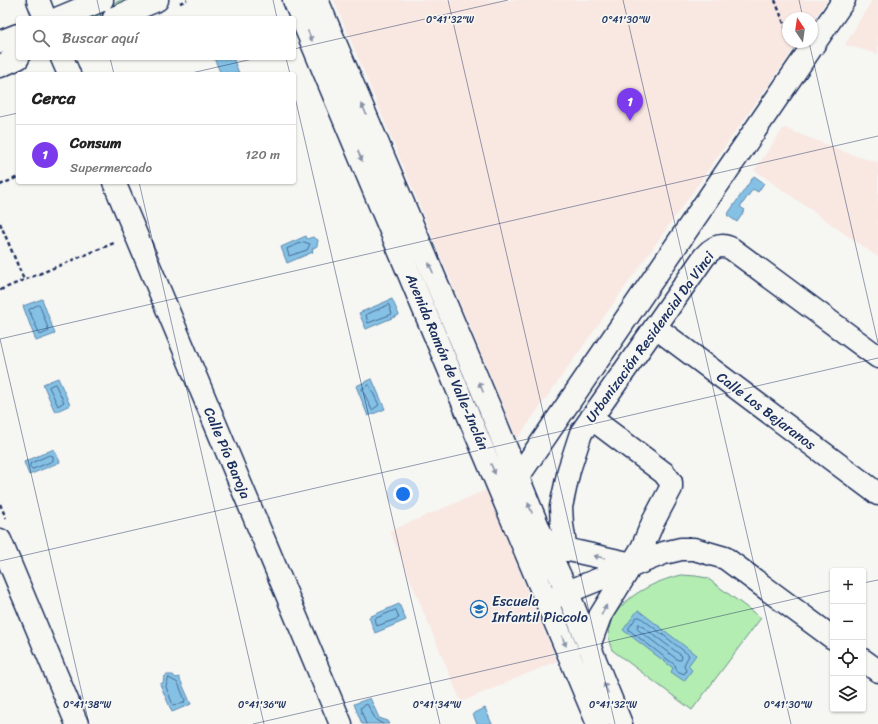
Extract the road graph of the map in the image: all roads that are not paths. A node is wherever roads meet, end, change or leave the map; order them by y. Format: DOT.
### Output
graph roads {
  1 [pos="38,0"];
  2 [pos="102,0"];
  3 [pos="157,0"];
  4 [pos="294,0"];
  5 [pos="317,0"];
  6 [pos="844,0"];
  7 [pos="44,16"];
  8 [pos="63,16"];
  9 [pos="119,16"];
  10 [pos="16,36"];
  11 [pos="0,42"];
  12 [pos="16,59"];
  13 [pos="63,60"];
  14 [pos="0,66"];
  15 [pos="68,72"];
  16 [pos="115,184"];
  17 [pos="655,327"];
  18 [pos="878,357"];
  19 [pos="591,418"];
  20 [pos="517,477"];
  21 [pos="878,494"];
  22 [pos="504,496"];
  23 [pos="0,540"];
  24 [pos="545,544"];
  25 [pos="566,550"];
  26 [pos="632,564"];
  27 [pos="567,591"];
  28 [pos="547,600"];
  29 [pos="830,636"];
  30 [pos="589,646"];
  31 [pos="866,662"];
  32 [pos="878,671"];
  33 [pos="77,724"];
  34 [pos="341,724"];
  35 [pos="598,724"];
  36 [pos="621,724"];
  1 -- 7 [label="street"];
  2 -- 8 [label="street"];
  3 -- 9 [label="street"];
  4 -- 22 [label="street, Avenida Ramón de Valle-Inclán, one-way"];
  20 -- 5 [label="street, Avenida Ramón de Valle-Inclán, one-way"];
  6 -- 20 [label="street"];
  10 -- 11 [label="street"];
  12 -- 14 [label="street"];
  13 -- 15 [label="street"];
  16 -- 34 [label="street, Calle Pío Baroja"];
  17 -- 18 [label="street, Urbanización Residencial Da Vinci"];
  17 -- 19 [label="street, Urbanización Residencial Da Vinci"];
  17 -- 21 [label="street, Calle Los Bejaranos"];
  19 -- 25 [label="street, Urbanización Residencial Da Vinci"];
  19 -- 26 [label="street"];
  20 -- 22 [label="street"];
  24 -- 20 [label="street, Avenida Ramón de Valle-Inclán, one-way"];
  22 -- 28 [label="street, Avenida Ramón de Valle-Inclán"];
  23 -- 33 [label="street"];
  24 -- 25 [label="street"];
  24 -- 27 [label="street, Avenida Ramón de Valle-Inclán"];
  26 -- 25 [label="street, one-way"];
  26 -- 27 [label="street"];
  26 -- 29 [label="street"];
  30 -- 26 [label="street, one-way"];
  27 -- 28 [label="street"];
  27 -- 30 [label="street"];
  28 -- 35 [label="street, Avenida Ramón de Valle-Inclán, one-way"];
  36 -- 30 [label="street, one-way"];
  31 -- 32 [label="street"];
}
